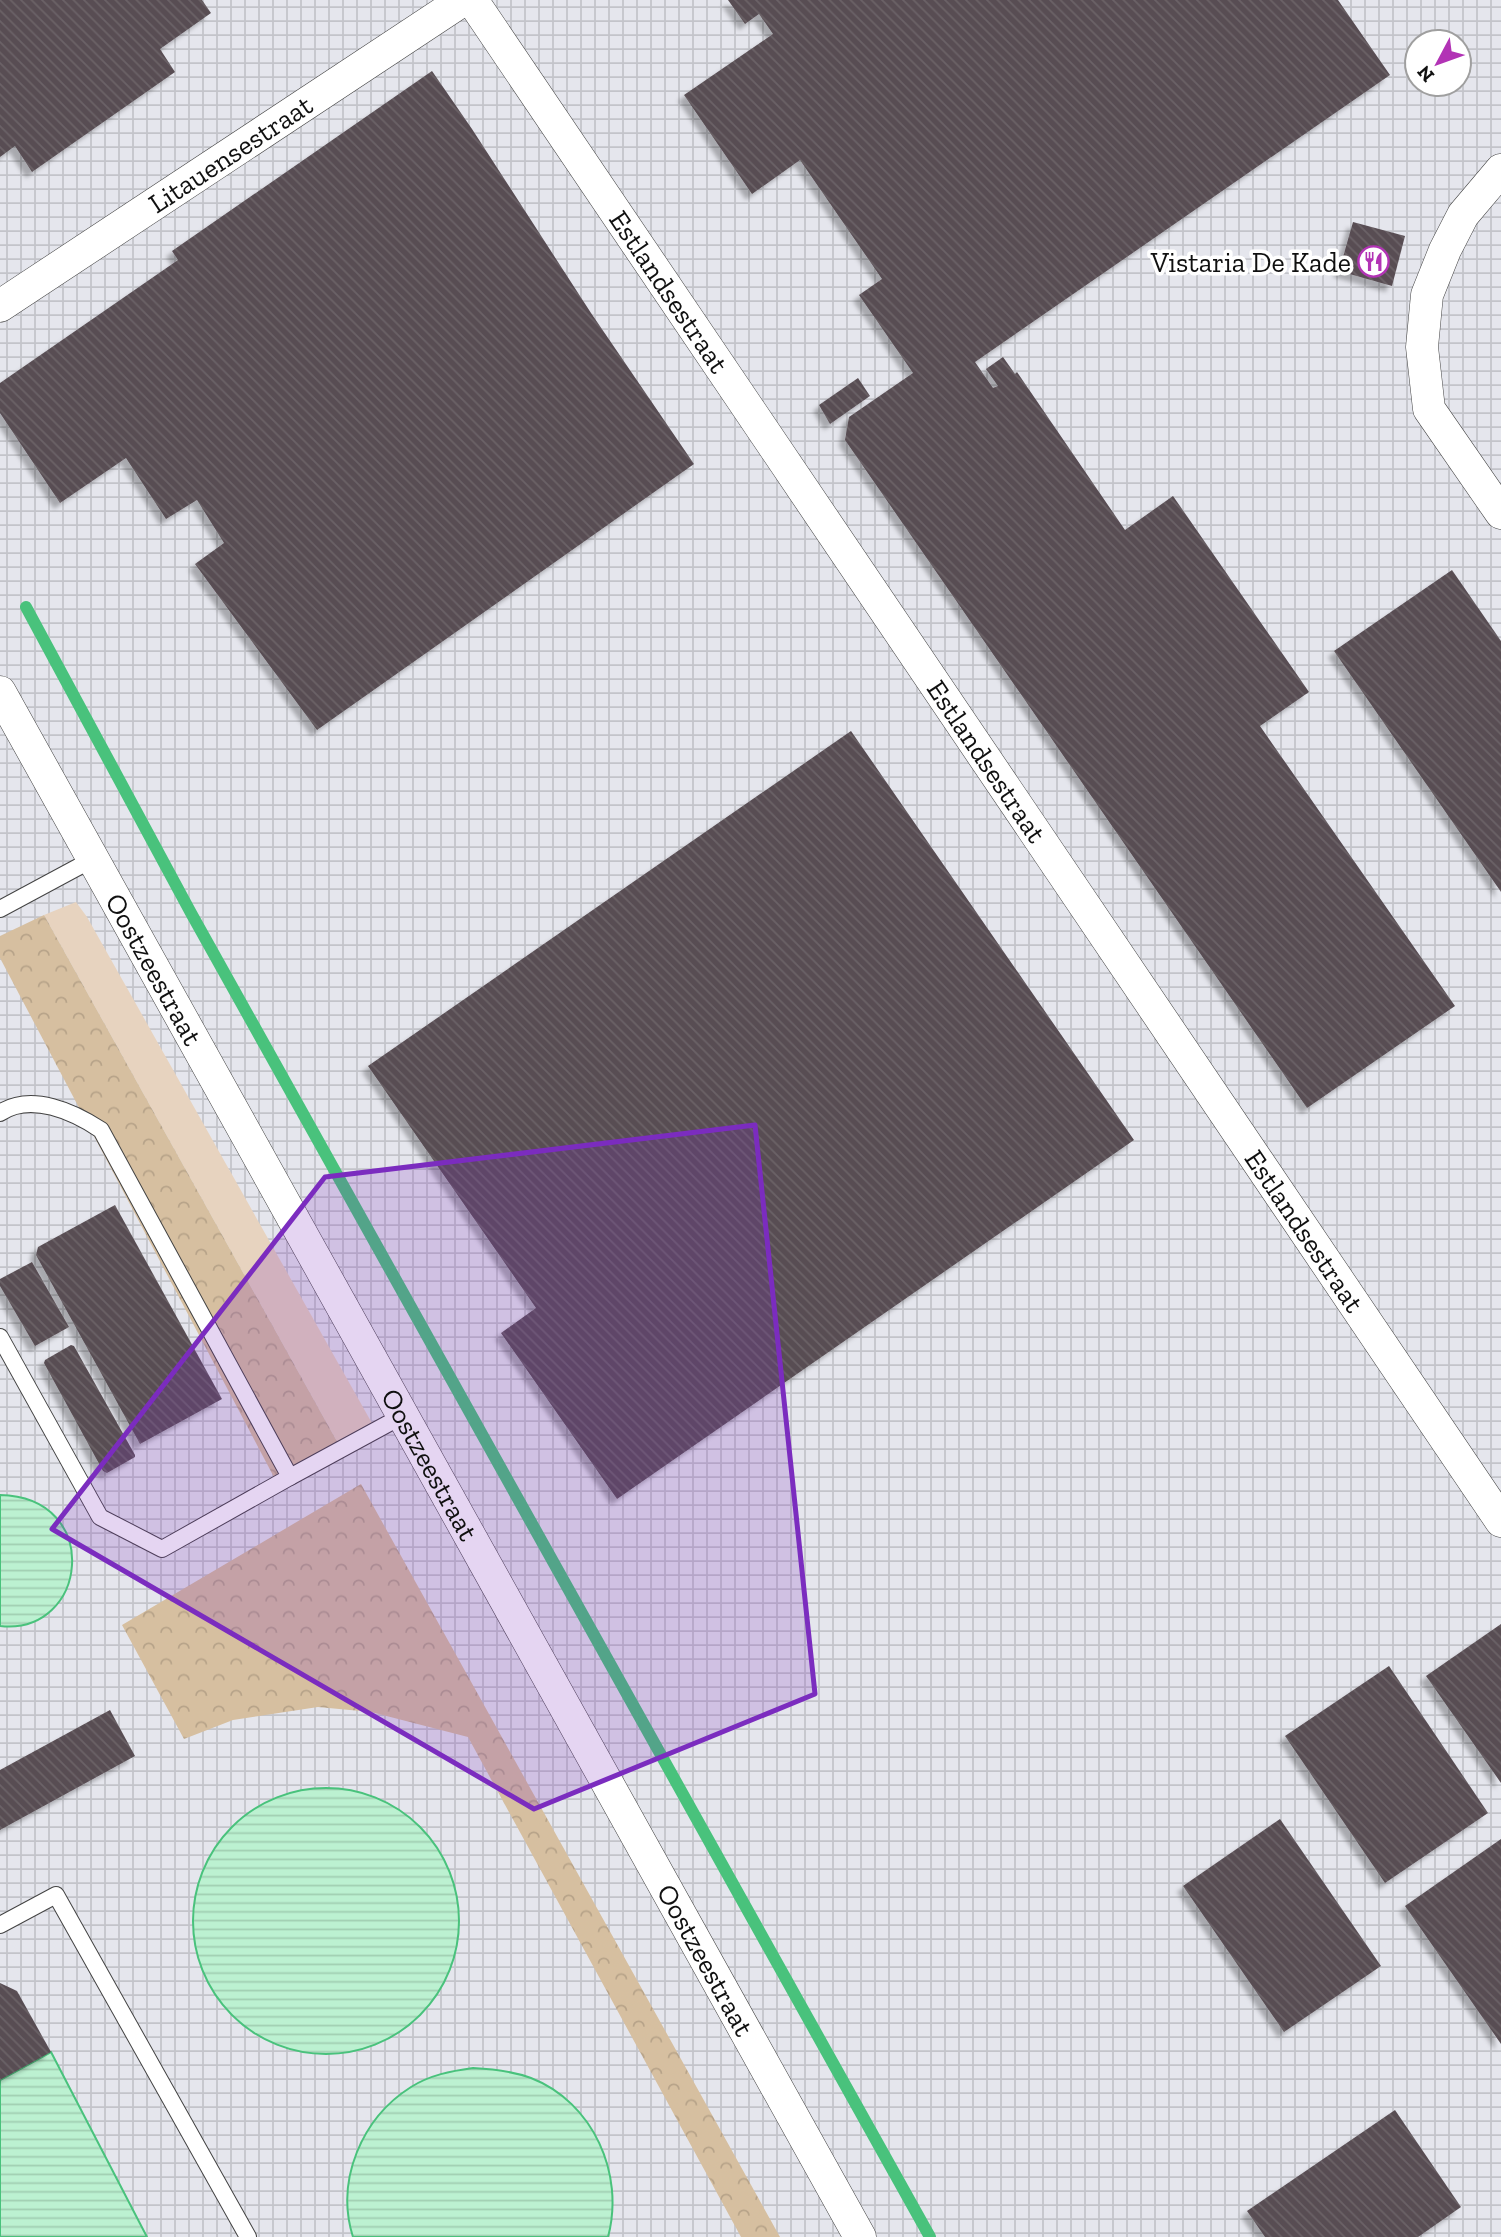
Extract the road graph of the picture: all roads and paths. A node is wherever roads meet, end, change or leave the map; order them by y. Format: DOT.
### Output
graph roads {
  1 [pos="463,0"];
  2 [pos="472,0"];
  3 [pos="1501,170"];
  4 [pos="0,306"];
  5 [pos="1501,513"];
  6 [pos="0,692"];
  7 [pos="93,859"];
  8 [pos="0,909"];
  9 [pos="0,1113"];
  10 [pos="0,1337"];
  11 [pos="404,1415"];
  12 [pos="289,1477"];
  13 [pos="1492,1489"];
  14 [pos="1501,1521"];
  15 [pos="0,1925"];
  16 [pos="248,2237"];
  17 [pos="860,2237"];
  1 -- 4 [label="street, Litauensestraat"];
  2 -- 13 [label="street, Estlandsestraat"];
  3 -- 5 [label="street"];
  6 -- 7 [label="street, Oostzeestraat"];
  7 -- 8 [label="lane"];
  7 -- 11 [label="street, Oostzeestraat"];
  9 -- 12 [label="lane"];
  10 -- 12 [label="lane"];
  11 -- 12 [label="lane"];
  11 -- 17 [label="street, Oostzeestraat"];
  13 -- 14 [label="street, Estlandsestraat"];
  15 -- 16 [label="lane"];
}
